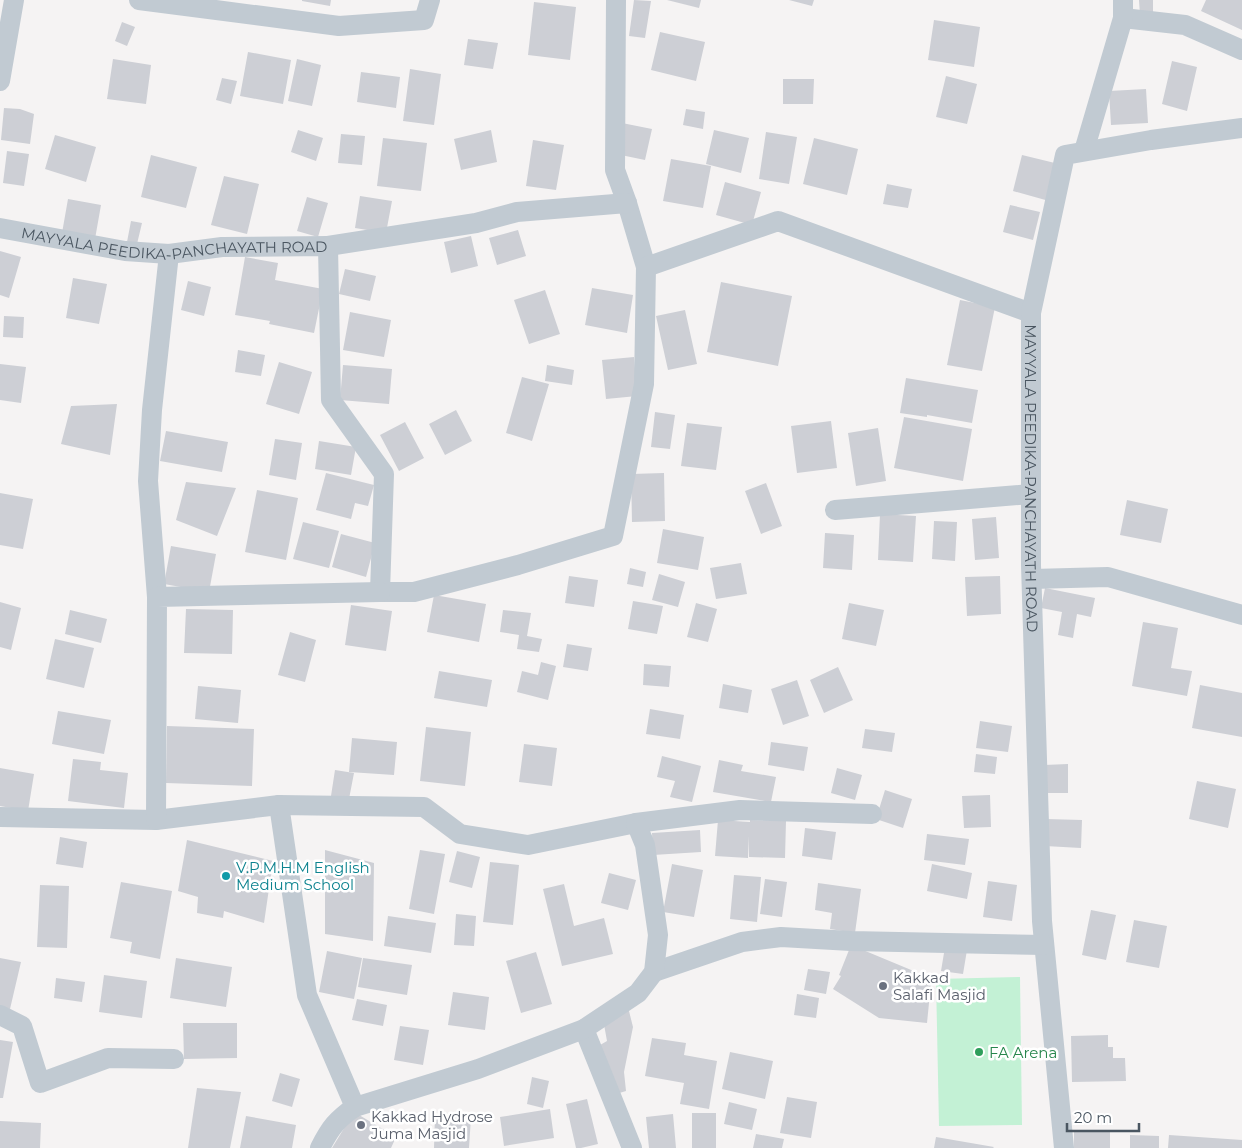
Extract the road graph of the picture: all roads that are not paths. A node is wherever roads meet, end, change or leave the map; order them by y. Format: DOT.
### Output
graph roads {
  1 [pos="14,0"];
  2 [pos="139,0"];
  3 [pos="430,0"];
  4 [pos="616,0"];
  5 [pos="1123,9"];
  6 [pos="1242,50"];
  7 [pos="0,81"];
  8 [pos="1242,128"];
  9 [pos="1084,151"];
  10 [pos="627,203"];
  11 [pos="0,228"];
  12 [pos="328,246"];
  13 [pos="169,254"];
  14 [pos="646,267"];
  15 [pos="1031,313"];
  16 [pos="1031,494"];
  17 [pos="835,510"];
  18 [pos="1032,579"];
  19 [pos="380,592"];
  20 [pos="157,597"];
  21 [pos="1242,615"];
  22 [pos="279,804"];
  23 [pos="872,814"];
  24 [pos="0,817"];
  25 [pos="156,820"];
  26 [pos="636,823"];
  27 [pos="1044,945"];
  28 [pos="654,972"];
  29 [pos="0,1015"];
  30 [pos="584,1029"];
  31 [pos="174,1059"];
  32 [pos="355,1107"];
  33 [pos="320,1148"];
  34 [pos="632,1148"];
  35 [pos="1064,1148"];
  1 -- 7 [label="street"];
  2 -- 3 [label="street"];
  4 -- 10 [label="street"];
  5 -- 6 [label="street"];
  5 -- 9 [label="street"];
  8 -- 9 [label="street"];
  9 -- 15 [label="street"];
  10 -- 12 [label="street"];
  10 -- 14 [label="street"];
  11 -- 13 [label="street, MAYYALA PEEDIKA-PANCHAYATH ROAD"];
  12 -- 13 [label="street, MAYYALA PEEDIKA-PANCHAYATH ROAD"];
  12 -- 19 [label="street, MAYYALA PEEDIKA-PANCHAYATH ROAD"];
  13 -- 20 [label="street"];
  14 -- 15 [label="street, MAYYALA PEEDIKA-PANCHAYATH ROAD"];
  14 -- 19 [label="street"];
  15 -- 16 [label="street, MAYYALA PEEDIKA-PANCHAYATH ROAD"];
  16 -- 17 [label="street"];
  16 -- 18 [label="street, MAYYALA PEEDIKA-PANCHAYATH ROAD"];
  18 -- 21 [label="street"];
  18 -- 27 [label="street, MAYYALA PEEDIKA-PANCHAYATH ROAD"];
  19 -- 20 [label="street"];
  20 -- 25 [label="street"];
  22 -- 25 [label="street"];
  22 -- 26 [label="street"];
  22 -- 32 [label="street"];
  23 -- 26 [label="street"];
  24 -- 25 [label="street"];
  26 -- 28 [label="street"];
  27 -- 28 [label="street"];
  27 -- 35 [label="street, MAYYALA PEEDIKA-PANCHAYATH ROAD"];
  28 -- 30 [label="street"];
  29 -- 31 [label="street"];
  30 -- 32 [label="street"];
  30 -- 34 [label="street"];
  32 -- 33 [label="street"];
}
